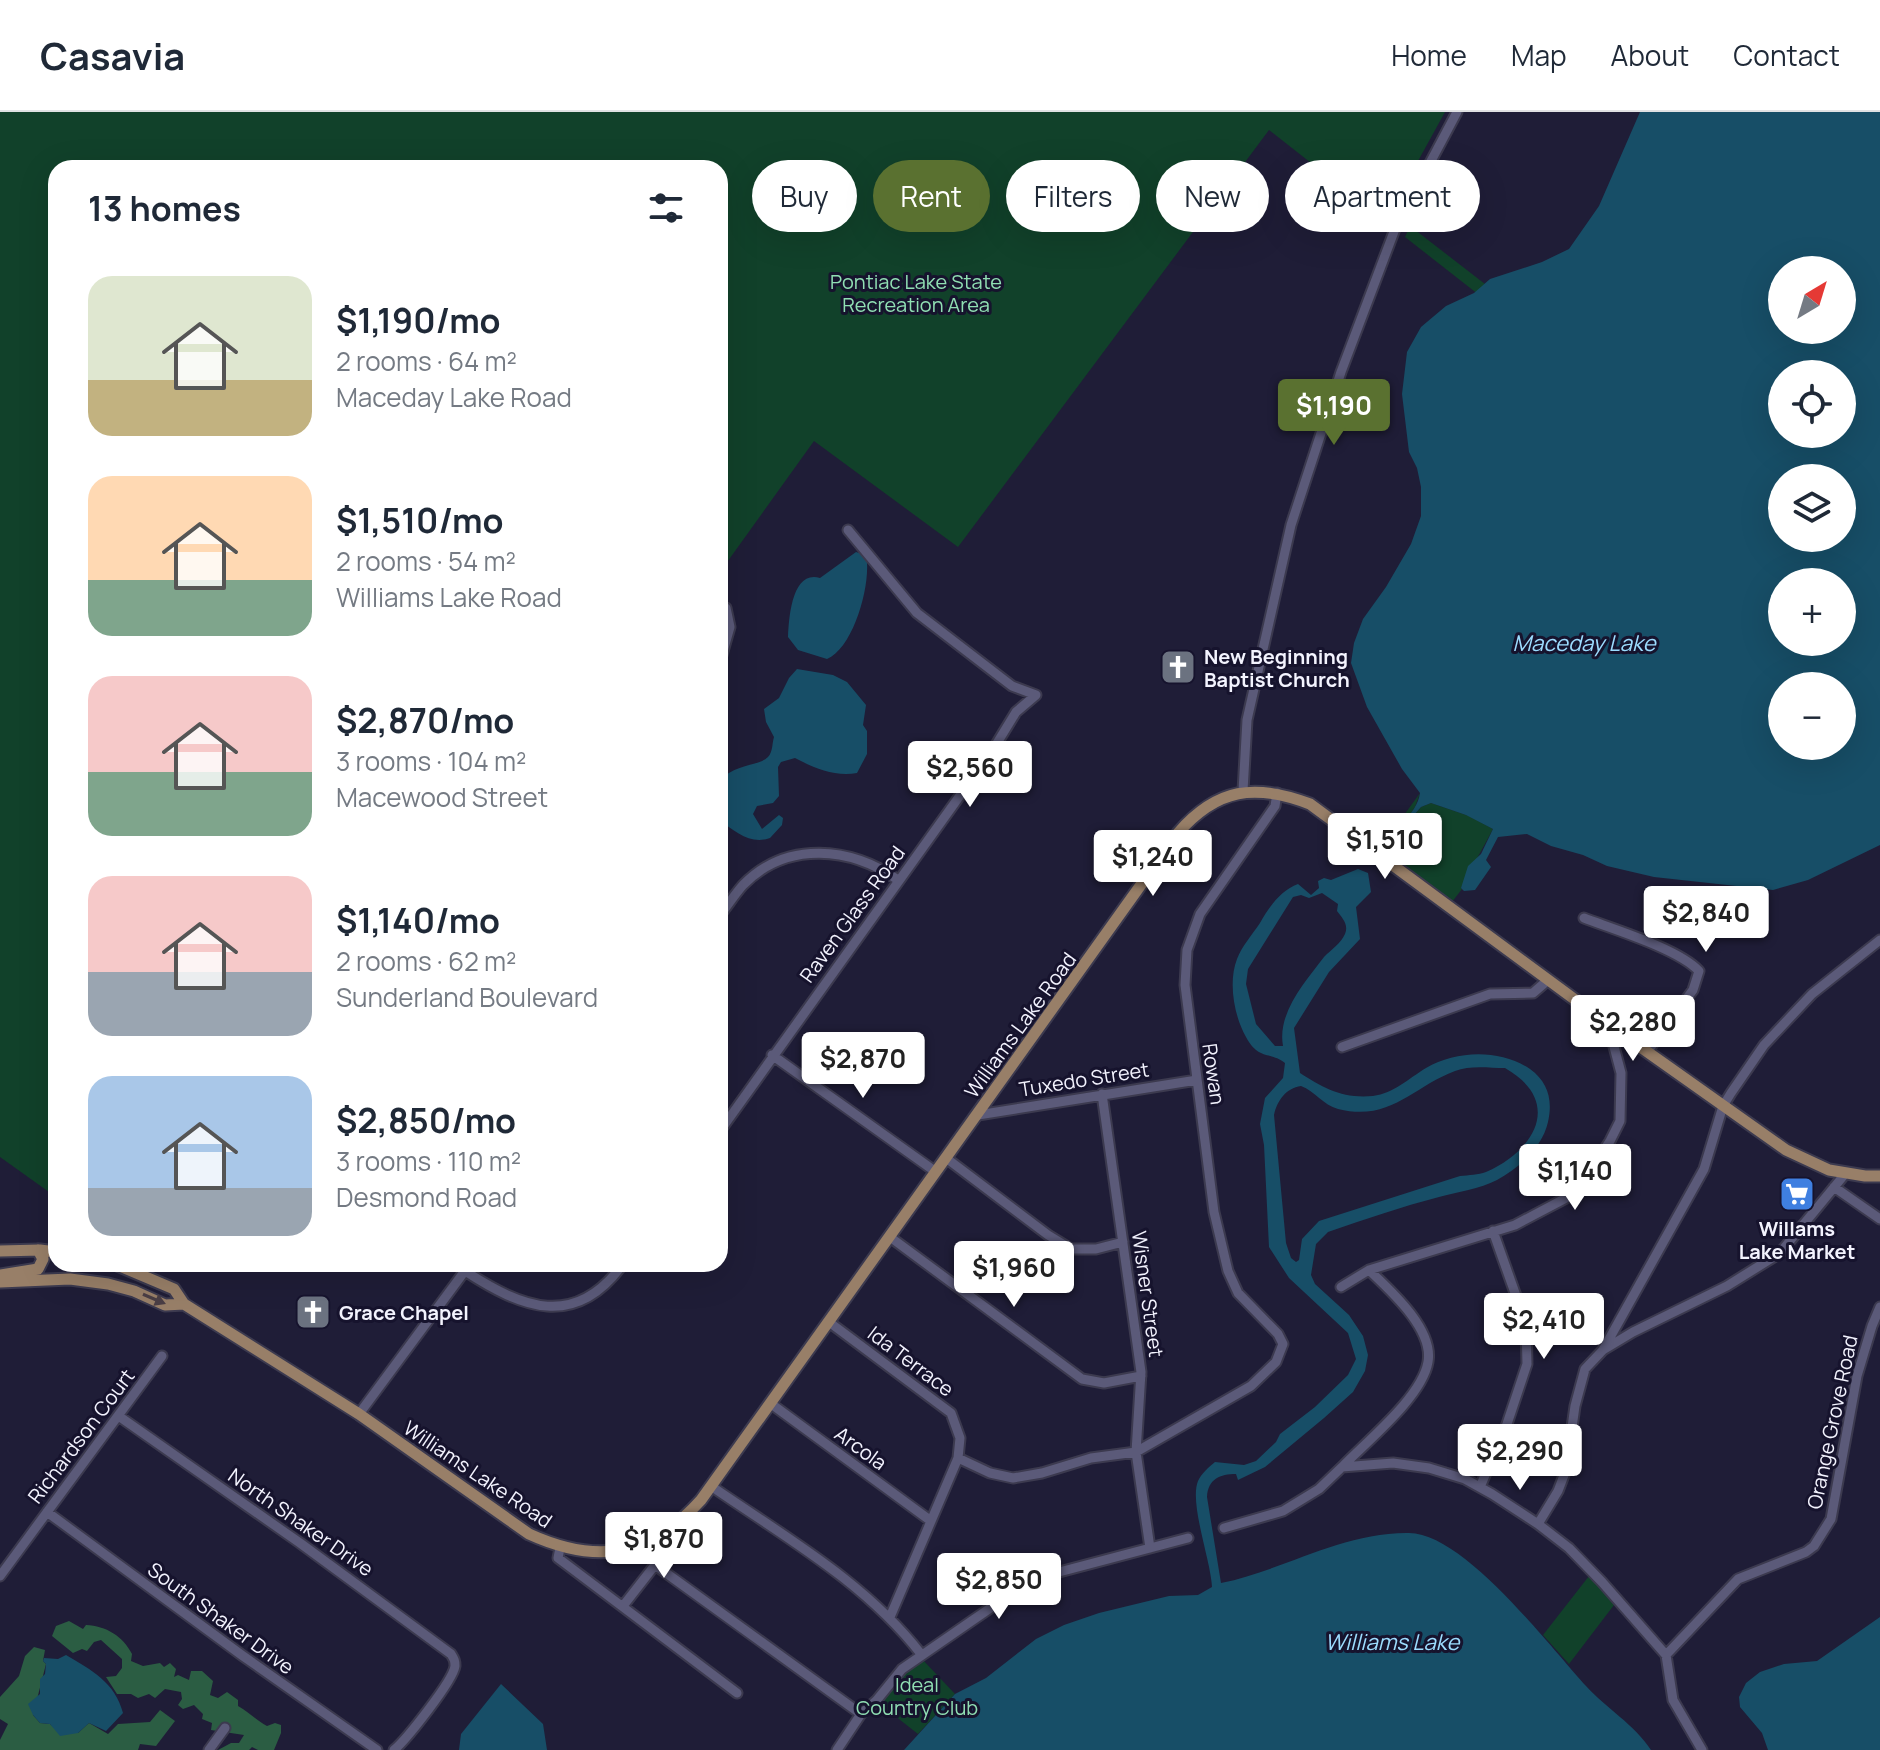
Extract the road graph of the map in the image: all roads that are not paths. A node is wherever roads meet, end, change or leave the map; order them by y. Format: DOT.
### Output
graph roads {
  1 [pos="1457,112"];
  2 [pos="848,530"];
  3 [pos="1243,791"];
  4 [pos="1277,793"];
  5 [pos="898,880"];
  6 [pos="728,905"];
  7 [pos="1584,918"];
  8 [pos="1880,940"];
  9 [pos="1880,948"];
  10 [pos="1862,954"];
  11 [pos="1548,980"];
  12 [pos="1608,1024"];
  13 [pos="1342,1047"];
  14 [pos="1647,1052"];
  15 [pos="772,1055"];
  16 [pos="1197,1080"];
  17 [pos="1102,1094"];
  18 [pos="1723,1106"];
  19 [pos="978,1115"];
  20 [pos="728,1119"];
  21 [pos="946,1158"];
  22 [pos="936,1172"];
  23 [pos="1845,1174"];
  24 [pos="1880,1176"];
  25 [pos="1834,1187"];
  26 [pos="1880,1219"];
  27 [pos="1493,1231"];
  28 [pos="890,1237"];
  29 [pos="1123,1242"];
  30 [pos="38,1250"];
  31 [pos="0,1251"];
  32 [pos="48,1251"];
  33 [pos="1369,1270"];
  34 [pos="118,1272"];
  35 [pos="134,1272"];
  36 [pos="464,1272"];
  37 [pos="475,1272"];
  38 [pos="616,1272"];
  39 [pos="0,1275"];
  40 [pos="0,1282"];
  41 [pos="113,1285"];
  42 [pos="1341,1287"];
  43 [pos="184,1304"];
  44 [pos="1880,1307"];
  45 [pos="829,1322"];
  46 [pos="1603,1350"];
  47 [pos="162,1356"];
  48 [pos="1141,1376"];
  49 [pos="770,1403"];
  50 [pos="359,1414"];
  51 [pos="120,1417"];
  52 [pos="1136,1452"];
  53 [pos="958,1458"];
  54 [pos="1342,1467"];
  55 [pos="711,1486"];
  56 [pos="1480,1487"];
  57 [pos="47,1512"];
  58 [pos="931,1521"];
  59 [pos="1538,1524"];
  60 [pos="1224,1528"];
  61 [pos="1188,1538"];
  62 [pos="650,1541"];
  63 [pos="560,1548"];
  64 [pos="1150,1548"];
  65 [pos="655,1565"];
  66 [pos="0,1576"];
  67 [pos="623,1606"];
  68 [pos="890,1617"];
  69 [pos="921,1654"];
  70 [pos="1666,1655"];
  71 [pos="737,1693"];
  72 [pos="861,1714"];
  73 [pos="225,1728"];
  74 [pos="396,1748"];
  75 [pos="209,1750"];
  76 [pos="377,1750"];
  77 [pos="837,1750"];
  78 [pos="1702,1750"];
  1 -- 3 [label="street"];
  2 -- 5 [label="street, Raven Glass Road"];
  3 -- 4 [label="main road, Williams Lake Road"];
  3 -- 19 [label="main road, Williams Lake Road"];
  4 -- 11 [label="main road, Williams Lake Road"];
  4 -- 16 [label="street, Rowan"];
  5 -- 6 [label="street"];
  5 -- 15 [label="street, Raven Glass Road"];
  7 -- 14 [label="street"];
  8 -- 10 [label="street"];
  9 -- 10 [label="street"];
  10 -- 18 [label="street"];
  11 -- 12 [label="main road, Williams Lake Road"];
  11 -- 13 [label="street"];
  12 -- 14 [label="main road, Williams Lake Road"];
  12 -- 27 [label="street"];
  14 -- 18 [label="main road, Williams Lake Road"];
  15 -- 20 [label="street, Raven Glass Road"];
  15 -- 22 [label="street"];
  16 -- 17 [label="street, Tuxedo Street"];
  16 -- 52 [label="street, Rowan"];
  17 -- 19 [label="street, Tuxedo Street"];
  17 -- 29 [label="street, Wisner Street"];
  18 -- 23 [label="main road, Williams Lake Road"];
  18 -- 46 [label="street"];
  19 -- 21 [label="main road, Williams Lake Road"];
  21 -- 22 [label="main road, Williams Lake Road"];
  21 -- 29 [label="street"];
  22 -- 28 [label="main road, Williams Lake Road"];
  23 -- 24 [label="main road, Williams Lake Road"];
  23 -- 25 [label="street"];
  25 -- 26 [label="street"];
  25 -- 46 [label="street"];
  27 -- 33 [label="street"];
  27 -- 56 [label="street"];
  28 -- 45 [label="main road, Williams Lake Road"];
  28 -- 48 [label="street"];
  29 -- 48 [label="street, Wisner Street"];
  30 -- 31 [label="main road"];
  30 -- 32 [label="main road"];
  30 -- 39 [label="main road"];
  33 -- 42 [label="street"];
  33 -- 54 [label="street"];
  34 -- 41 [label="main road"];
  35 -- 43 [label="main road, Williams Lake Road"];
  36 -- 50 [label="street"];
  37 -- 38 [label="street"];
  40 -- 41 [label="main road, Williams Lake Road"];
  41 -- 43 [label="main road, Williams Lake Road, one-way"];
  43 -- 50 [label="main road, Williams Lake Road"];
  44 -- 70 [label="street, Orange Grove Road"];
  45 -- 49 [label="main road, Williams Lake Road"];
  45 -- 53 [label="street, Ida Terrace"];
  46 -- 59 [label="street"];
  47 -- 51 [label="street, Richardson Court"];
  48 -- 52 [label="street, Wisner Street"];
  49 -- 55 [label="main road, Williams Lake Road"];
  49 -- 58 [label="street, Arcola"];
  50 -- 63 [label="main road, Williams Lake Road"];
  51 -- 57 [label="street, Richardson Court"];
  51 -- 74 [label="street, North Shaker Drive"];
  52 -- 53 [label="street"];
  52 -- 64 [label="street, Wisner Street"];
  53 -- 58 [label="street"];
  54 -- 56 [label="street"];
  54 -- 60 [label="street"];
  55 -- 62 [label="main road, Williams Lake Road"];
  55 -- 68 [label="street"];
  56 -- 59 [label="street"];
  57 -- 66 [label="street, Richardson Court"];
  57 -- 76 [label="street, South Shaker Drive"];
  58 -- 68 [label="street"];
  59 -- 70 [label="street"];
  61 -- 64 [label="street"];
  62 -- 63 [label="main road, Williams Lake Road"];
  62 -- 65 [label="street"];
  63 -- 67 [label="street"];
  64 -- 69 [label="street"];
  65 -- 67 [label="street"];
  65 -- 72 [label="street"];
  67 -- 71 [label="street"];
  68 -- 69 [label="street"];
  69 -- 72 [label="street"];
  70 -- 78 [label="street"];
  72 -- 77 [label="street"];
  73 -- 75 [label="street"];
}
